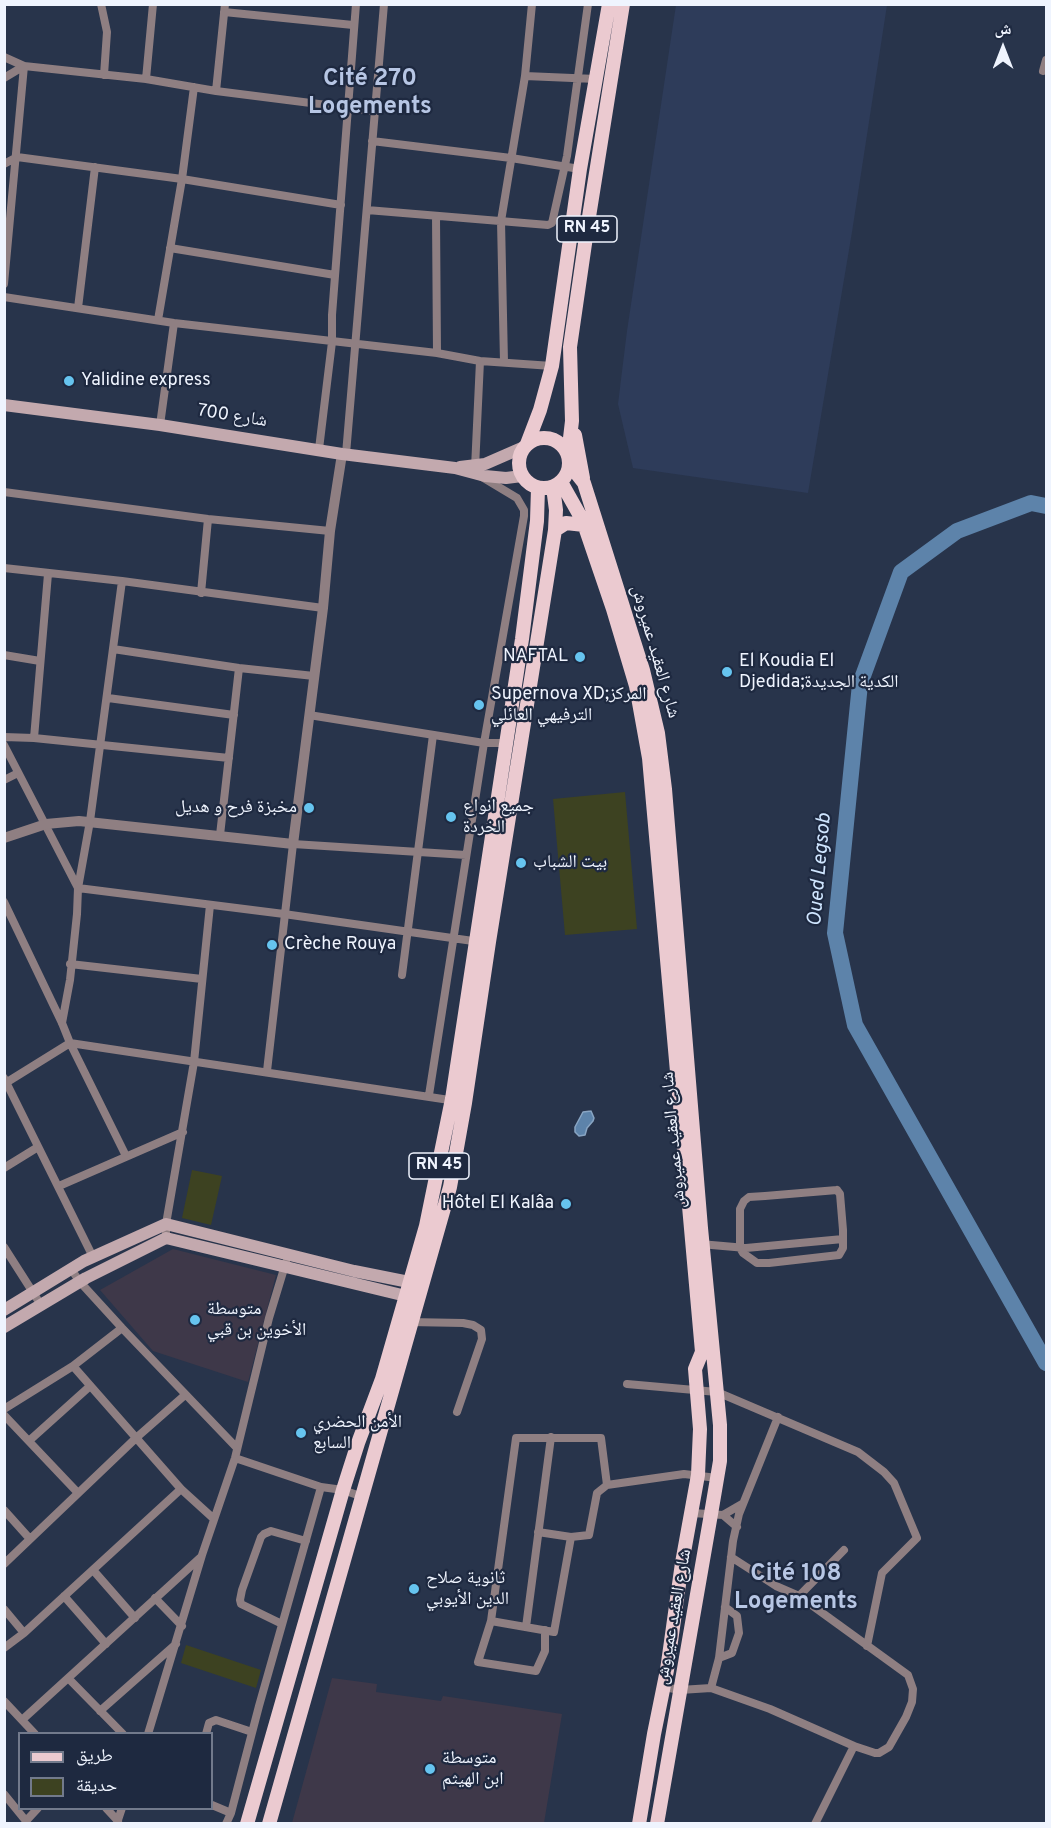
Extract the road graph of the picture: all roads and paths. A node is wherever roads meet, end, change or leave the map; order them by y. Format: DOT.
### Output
graph roads {
  1 [pos="101,4"];
  2 [pos="153,4"];
  3 [pos="356,4"];
  4 [pos="384,4"];
  5 [pos="532,4"];
  6 [pos="588,4"];
  7 [pos="609,4"];
  8 [pos="623,4"];
  9 [pos="225,8"];
  10 [pos="353,25"];
  11 [pos="4,57"];
  12 [pos="1047,60"];
  13 [pos="24,66"];
  14 [pos="1043,71"];
  15 [pos="104,75"];
  16 [pos="525,76"];
  17 [pos="577,77"];
  18 [pos="4,78"];
  19 [pos="146,79"];
  20 [pos="596,79"];
  21 [pos="194,87"];
  22 [pos="216,91"];
  23 [pos="348,107"];
  24 [pos="374,111"];
  25 [pos="372,141"];
  26 [pos="17,157"];
  27 [pos="511,158"];
  28 [pos="4,164"];
  29 [pos="95,166"];
  30 [pos="565,167"];
  31 [pos="580,169"];
  32 [pos="182,179"];
  33 [pos="341,205"];
  34 [pos="367,210"];
  35 [pos="436,216"];
  36 [pos="501,221"];
  37 [pos="170,248"];
  38 [pos="335,275"];
  39 [pos="4,284"];
  40 [pos="4,297"];
  41 [pos="78,308"];
  42 [pos="158,320"];
  43 [pos="174,323"];
  44 [pos="332,342"];
  45 [pos="357,345"];
  46 [pos="437,353"];
  47 [pos="480,361"];
  48 [pos="504,362"];
  49 [pos="552,366"];
  50 [pos="4,405"];
  51 [pos="572,421"];
  52 [pos="160,424"];
  53 [pos="526,446"];
  54 [pos="319,449"];
  55 [pos="344,454"];
  56 [pos="569,459"];
  57 [pos="475,469"];
  58 [pos="522,476"];
  59 [pos="584,483"];
  60 [pos="557,484"];
  61 [pos="538,488"];
  62 [pos="4,492"];
  63 [pos="208,519"];
  64 [pos="584,525"];
  65 [pos="555,530"];
  66 [pos="330,531"];
  67 [pos="4,568"];
  68 [pos="48,574"];
  69 [pos="122,582"];
  70 [pos="201,593"];
  71 [pos="323,608"];
  72 [pos="113,650"];
  73 [pos="4,655"];
  74 [pos="40,661"];
  75 [pos="239,668"];
  76 [pos="314,676"];
  77 [pos="108,698"];
  78 [pos="234,715"];
  79 [pos="309,715"];
  80 [pos="433,735"];
  81 [pos="4,737"];
  82 [pos="34,738"];
  83 [pos="484,743"];
  84 [pos="506,743"];
  85 [pos="4,746"];
  86 [pos="101,746"];
  87 [pos="229,758"];
  88 [pos="18,773"];
  89 [pos="4,780"];
  90 [pos="90,821"];
  91 [pos="46,824"];
  92 [pos="220,835"];
  93 [pos="4,838"];
  94 [pos="293,844"];
  95 [pos="419,852"];
  96 [pos="466,855"];
  97 [pos="78,888"];
  98 [pos="4,902"];
  99 [pos="210,905"];
  100 [pos="284,914"];
  101 [pos="406,932"];
  102 [pos="453,939"];
  103 [pos="482,942"];
  104 [pos="70,964"];
  105 [pos="402,975"];
  106 [pos="201,979"];
  107 [pos="62,1023"];
  108 [pos="70,1043"];
  109 [pos="681,1058"];
  110 [pos="194,1062"];
  111 [pos="267,1071"];
  112 [pos="5,1081"];
  113 [pos="429,1095"];
  114 [pos="459,1101"];
  115 [pos="183,1132"];
  116 [pos="38,1147"];
  117 [pos="126,1156"];
  118 [pos="4,1168"];
  119 [pos="59,1186"];
  120 [pos="166,1224"];
  121 [pos="166,1238"];
  122 [pos="843,1239"];
  123 [pos="697,1244"];
  124 [pos="4,1247"];
  125 [pos="740,1248"];
  126 [pos="93,1257"];
  127 [pos="286,1261"];
  128 [pos="71,1269"];
  129 [pos="80,1282"];
  130 [pos="408,1289"];
  131 [pos="32,1293"];
  132 [pos="40,1305"];
  133 [pos="4,1310"];
  134 [pos="406,1321"];
  135 [pos="4,1327"];
  136 [pos="122,1328"];
  137 [pos="73,1366"];
  138 [pos="627,1384"];
  139 [pos="89,1387"];
  140 [pos="696,1390"];
  141 [pos="717,1392"];
  142 [pos="185,1395"];
  143 [pos="4,1409"];
  144 [pos="457,1412"];
  145 [pos="4,1415"];
  146 [pos="778,1417"];
  147 [pos="551,1437"];
  148 [pos="136,1438"];
  149 [pos="30,1440"];
  150 [pos="236,1447"];
  151 [pos="235,1458"];
  152 [pos="698,1475"];
  153 [pos="717,1478"];
  154 [pos="607,1485"];
  155 [pos="321,1487"];
  156 [pos="181,1489"];
  157 [pos="343,1490"];
  158 [pos="78,1493"];
  159 [pos="363,1497"];
  160 [pos="742,1504"];
  161 [pos="4,1510"];
  162 [pos="692,1513"];
  163 [pos="717,1514"];
  164 [pos="214,1519"];
  165 [pos="736,1527"];
  166 [pos="538,1532"];
  167 [pos="571,1537"];
  168 [pos="30,1539"];
  169 [pos="306,1541"];
  170 [pos="326,1549"];
  171 [pos="844,1550"];
  172 [pos="344,1554"];
  173 [pos="202,1556"];
  174 [pos="731,1557"];
  175 [pos="4,1564"];
  176 [pos="93,1570"];
  177 [pos="64,1596"];
  178 [pos="799,1596"];
  179 [pos="155,1598"];
  180 [pos="724,1607"];
  181 [pos="4,1609"];
  182 [pos="135,1618"];
  183 [pos="491,1621"];
  184 [pos="282,1624"];
  185 [pos="182,1626"];
  186 [pos="526,1627"];
  187 [pos="545,1629"];
  188 [pos="24,1633"];
  189 [pos="177,1642"];
  190 [pos="106,1644"];
  191 [pos="867,1646"];
  192 [pos="4,1648"];
  193 [pos="719,1658"];
  194 [pos="68,1678"];
  195 [pos="664,1687"];
  196 [pos="711,1688"];
  197 [pos="680,1690"];
  198 [pos="4,1701"];
  199 [pos="100,1712"];
  200 [pos="22,1720"];
  201 [pos="33,1732"];
  202 [pos="121,1732"];
  203 [pos="149,1732"];
  204 [pos="207,1732"];
  205 [pos="252,1732"];
  206 [pos="654,1734"];
  207 [pos="672,1736"];
  208 [pos="854,1746"];
  209 [pos="4,1794"];
  210 [pos="213,1805"];
  211 [pos="37,1810"];
  212 [pos="107,1810"];
  213 [pos="231,1813"];
  214 [pos="25,1822"];
  215 [pos="117,1822"];
  216 [pos="226,1824"];
  217 [pos="247,1824"];
  218 [pos="268,1824"];
  219 [pos="639,1824"];
  220 [pos="657,1824"];
  221 [pos="815,1824"];
  1 -- 15 [label="street"];
  2 -- 19 [label="street"];
  3 -- 10 [label="street"];
  4 -- 24 [label="street"];
  5 -- 16 [label="street"];
  6 -- 17 [label="street"];
  7 -- 20 [label="main road, RN 45"];
  8 -- 51 [label="main road, RN 45"];
  9 -- 10 [label="street"];
  9 -- 22 [label="street"];
  10 -- 23 [label="street"];
  11 -- 13 [label="street"];
  12 -- 14 [label="street"];
  13 -- 15 [label="street"];
  13 -- 18 [label="street"];
  13 -- 26 [label="street"];
  15 -- 19 [label="street"];
  16 -- 17 [label="street"];
  16 -- 27 [label="street"];
  17 -- 20 [label="street"];
  17 -- 30 [label="street"];
  19 -- 21 [label="street"];
  20 -- 31 [label="main road, RN 45"];
  21 -- 22 [label="street"];
  21 -- 32 [label="street"];
  22 -- 23 [label="street"];
  23 -- 24 [label="street"];
  23 -- 33 [label="street"];
  24 -- 25 [label="street"];
  25 -- 27 [label="street"];
  25 -- 34 [label="street"];
  26 -- 28 [label="street"];
  26 -- 29 [label="street"];
  26 -- 39 [label="street"];
  27 -- 30 [label="street"];
  27 -- 36 [label="street"];
  29 -- 32 [label="street"];
  29 -- 41 [label="street"];
  30 -- 31 [label="street"];
  30 -- 36 [label="street"];
  31 -- 49 [label="main road, RN 45"];
  32 -- 33 [label="street"];
  32 -- 37 [label="street"];
  33 -- 38 [label="street"];
  34 -- 35 [label="street"];
  34 -- 45 [label="street"];
  35 -- 36 [label="street"];
  35 -- 46 [label="street"];
  36 -- 48 [label="street"];
  37 -- 38 [label="street"];
  37 -- 42 [label="street"];
  38 -- 44 [label="street"];
  40 -- 41 [label="street"];
  41 -- 42 [label="street"];
  42 -- 43 [label="street"];
  43 -- 44 [label="street"];
  43 -- 52 [label="street"];
  44 -- 45 [label="street"];
  44 -- 54 [label="street"];
  45 -- 46 [label="street"];
  45 -- 55 [label="street"];
  46 -- 47 [label="street"];
  47 -- 48 [label="street"];
  47 -- 57 [label="street"];
  48 -- 49 [label="street"];
  49 -- 53 [label="main road, RN 45"];
  50 -- 52 [label="main road, شارع 700"];
  51 -- 56 [label="main road, RN 45"];
  51 -- 59 [label="main road"];
  52 -- 54 [label="main road, شارع 700"];
  53 -- 56 [label="main road"];
  53 -- 57 [label="main road"];
  53 -- 58 [label="main road"];
  54 -- 55 [label="main road, شارع 700"];
  55 -- 57 [label="main road, شارع 700"];
  55 -- 66 [label="street"];
  56 -- 59 [label="main road, شارع العقيد عميروش"];
  56 -- 60 [label="main road"];
  57 -- 58 [label="main road"];
  57 -- 83 [label="street"];
  58 -- 61 [label="main road"];
  59 -- 109 [label="main road, شارع العقيد عميروش"];
  60 -- 61 [label="main road"];
  60 -- 64 [label="main road, شارع العقيد عميروش"];
  60 -- 65 [label="main road, RN 45"];
  61 -- 84 [label="main road, RN 45"];
  62 -- 63 [label="street"];
  63 -- 66 [label="street"];
  63 -- 70 [label="street"];
  64 -- 65 [label="main road"];
  64 -- 109 [label="main road, شارع العقيد عميروش"];
  65 -- 103 [label="main road, RN 45"];
  66 -- 71 [label="street"];
  67 -- 68 [label="street"];
  68 -- 69 [label="street"];
  68 -- 74 [label="street"];
  69 -- 70 [label="street"];
  69 -- 72 [label="street"];
  70 -- 71 [label="street"];
  71 -- 76 [label="street"];
  72 -- 75 [label="street"];
  72 -- 77 [label="street"];
  73 -- 74 [label="street"];
  74 -- 82 [label="street"];
  75 -- 76 [label="street"];
  75 -- 78 [label="street"];
  76 -- 79 [label="street"];
  77 -- 78 [label="street"];
  77 -- 86 [label="street"];
  78 -- 87 [label="street"];
  79 -- 80 [label="street"];
  79 -- 94 [label="street"];
  80 -- 83 [label="street"];
  80 -- 95 [label="street"];
  81 -- 82 [label="street"];
  82 -- 86 [label="street"];
  83 -- 84 [label="street"];
  83 -- 96 [label="street"];
  84 -- 103 [label="main road, RN 45"];
  85 -- 88 [label="street"];
  86 -- 87 [label="street"];
  86 -- 90 [label="street"];
  87 -- 92 [label="street"];
  88 -- 89 [label="street"];
  88 -- 91 [label="street"];
  90 -- 91 [label="street"];
  90 -- 92 [label="street"];
  90 -- 97 [label="street"];
  91 -- 93 [label="street"];
  91 -- 97 [label="street"];
  92 -- 94 [label="street"];
  94 -- 95 [label="street"];
  94 -- 100 [label="street"];
  95 -- 96 [label="street"];
  95 -- 101 [label="street"];
  96 -- 102 [label="street"];
  97 -- 99 [label="street"];
  97 -- 104 [label="street"];
  98 -- 107 [label="street"];
  99 -- 100 [label="street"];
  99 -- 106 [label="street"];
  100 -- 101 [label="street"];
  100 -- 111 [label="street"];
  101 -- 102 [label="street"];
  101 -- 105 [label="street"];
  102 -- 103 [label="street"];
  102 -- 113 [label="street"];
  103 -- 114 [label="main road, RN 45"];
  104 -- 106 [label="street"];
  104 -- 107 [label="street"];
  106 -- 110 [label="street"];
  107 -- 108 [label="street"];
  108 -- 110 [label="street"];
  108 -- 112 [label="street"];
  108 -- 117 [label="street"];
  109 -- 123 [label="main road, شارع العقيد عميروش"];
  110 -- 111 [label="street"];
  110 -- 115 [label="street"];
  111 -- 113 [label="street"];
  112 -- 116 [label="street"];
  113 -- 114 [label="street"];
  114 -- 130 [label="main road, RN 45"];
  114 -- 134 [label="main road, RN 45"];
  115 -- 117 [label="street"];
  115 -- 120 [label="street"];
  116 -- 118 [label="street"];
  116 -- 119 [label="street"];
  117 -- 119 [label="street"];
  119 -- 126 [label="street"];
  120 -- 121 [label="street"];
  120 -- 126 [label="main road"];
  120 -- 127 [label="main road"];
  121 -- 127 [label="main road"];
  121 -- 129 [label="main road"];
  122 -- 125 [label="street"];
  122 -- 125 [label="street"];
  122 -- 125 [label="street"];
  123 -- 125 [label="street"];
  123 -- 140 [label="main road, شارع العقيد عميروش"];
  123 -- 141 [label="main road, شارع العقيد عميروش"];
  124 -- 131 [label="street"];
  126 -- 128 [label="main road"];
  127 -- 130 [label="main road"];
  127 -- 150 [label="street"];
  128 -- 129 [label="street"];
  128 -- 131 [label="main road"];
  129 -- 132 [label="main road"];
  129 -- 136 [label="street"];
  130 -- 134 [label="main road, RN 45"];
  131 -- 132 [label="street"];
  131 -- 133 [label="main road"];
  132 -- 135 [label="main road"];
  134 -- 144 [label="street"];
  134 -- 157 [label="main road, RN 45"];
  134 -- 159 [label="main road, RN 45"];
  136 -- 137 [label="street"];
  136 -- 142 [label="street"];
  137 -- 139 [label="street"];
  137 -- 143 [label="street"];
  138 -- 140 [label="street"];
  139 -- 148 [label="street"];
  139 -- 149 [label="street"];
  140 -- 141 [label="street"];
  140 -- 152 [label="main road, شارع العقيد عميروش"];
  141 -- 146 [label="street"];
  141 -- 153 [label="main road, شارع العقيد عميروش"];
  142 -- 148 [label="street"];
  142 -- 150 [label="street"];
  145 -- 149 [label="street"];
  146 -- 160 [label="street"];
  146 -- 191 [label="street"];
  147 -- 154 [label="street"];
  147 -- 166 [label="street"];
  147 -- 183 [label="street"];
  148 -- 156 [label="street"];
  148 -- 158 [label="street"];
  149 -- 158 [label="street"];
  150 -- 151 [label="street"];
  151 -- 155 [label="street"];
  151 -- 164 [label="street"];
  152 -- 153 [label="street"];
  152 -- 154 [label="street"];
  152 -- 162 [label="main road, شارع العقيد عميروش"];
  153 -- 163 [label="main road, شارع العقيد عميروش"];
  154 -- 167 [label="street"];
  155 -- 157 [label="street"];
  155 -- 169 [label="street"];
  156 -- 164 [label="street"];
  156 -- 176 [label="street"];
  157 -- 159 [label="street"];
  157 -- 170 [label="main road, RN 45"];
  158 -- 168 [label="street"];
  159 -- 172 [label="main road, RN 45"];
  160 -- 163 [label="street"];
  160 -- 165 [label="street"];
  161 -- 168 [label="street"];
  162 -- 163 [label="street"];
  162 -- 195 [label="main road, شارع العقيد عميروش"];
  163 -- 165 [label="street"];
  163 -- 197 [label="main road, شارع العقيد عميروش"];
  164 -- 173 [label="street"];
  165 -- 174 [label="street"];
  166 -- 167 [label="street"];
  166 -- 186 [label="street"];
  167 -- 187 [label="street"];
  168 -- 175 [label="street"];
  169 -- 184 [label="street"];
  169 -- 184 [label="street"];
  170 -- 172 [label="main road"];
  170 -- 217 [label="main road, RN 45"];
  171 -- 178 [label="street"];
  172 -- 218 [label="main road, RN 45"];
  173 -- 179 [label="street"];
  173 -- 185 [label="street"];
  174 -- 178 [label="street"];
  174 -- 180 [label="street"];
  176 -- 177 [label="street"];
  176 -- 182 [label="street"];
  177 -- 188 [label="street"];
  177 -- 190 [label="street"];
  178 -- 191 [label="street"];
  179 -- 182 [label="street"];
  179 -- 185 [label="street"];
  180 -- 193 [label="street"];
  180 -- 193 [label="street"];
  181 -- 188 [label="street"];
  182 -- 190 [label="street"];
  183 -- 186 [label="street"];
  183 -- 187 [label="street"];
  184 -- 205 [label="street"];
  185 -- 189 [label="street"];
  186 -- 187 [label="street"];
  188 -- 192 [label="street"];
  189 -- 199 [label="street"];
  189 -- 203 [label="street"];
  190 -- 194 [label="street"];
  191 -- 208 [label="street"];
  193 -- 196 [label="street"];
  194 -- 199 [label="street"];
  194 -- 200 [label="street"];
  195 -- 197 [label="street"];
  195 -- 206 [label="main road, شارع العقيد عميروش"];
  196 -- 197 [label="street"];
  196 -- 208 [label="street"];
  197 -- 207 [label="main road, شارع العقيد عميروش"];
  198 -- 200 [label="street"];
  199 -- 202 [label="street"];
  200 -- 201 [label="street"];
  204 -- 205 [label="street"];
  205 -- 213 [label="street"];
  206 -- 207 [label="main road"];
  206 -- 219 [label="main road, شارع العقيد عميروش"];
  207 -- 220 [label="main road, شارع العقيد عميروش"];
  208 -- 221 [label="street"];
  209 -- 214 [label="street"];
  210 -- 213 [label="street"];
  211 -- 214 [label="street"];
  212 -- 215 [label="street"];
  213 -- 216 [label="street"];
}
